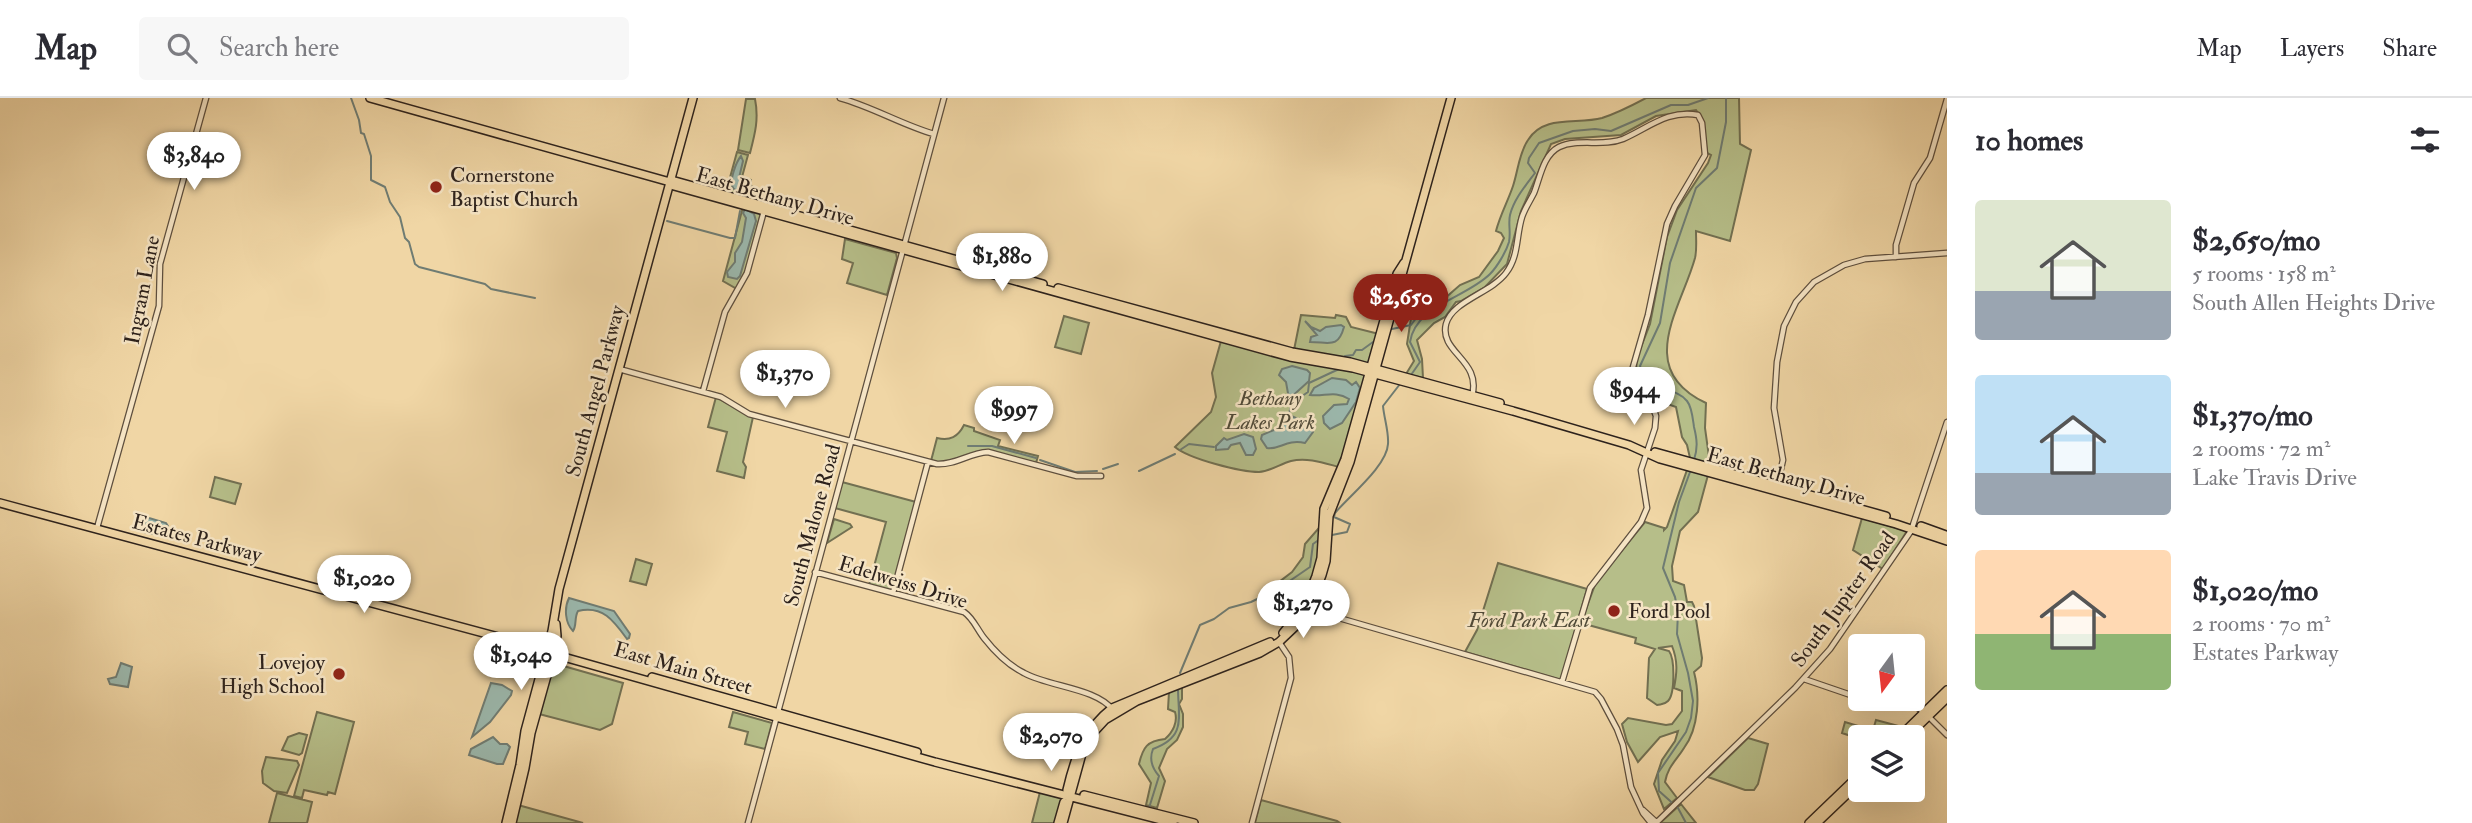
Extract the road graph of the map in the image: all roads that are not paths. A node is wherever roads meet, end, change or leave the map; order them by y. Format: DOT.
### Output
graph roads {
  1 [pos="206,98"];
  2 [pos="370,98"];
  3 [pos="693,98"];
  4 [pos="840,98"];
  5 [pos="944,98"];
  6 [pos="1451,98"];
  7 [pos="1947,99"];
  8 [pos="934,134"];
  9 [pos="670,183"];
  10 [pos="765,209"];
  11 [pos="903,248"];
  12 [pos="1409,253"];
  13 [pos="1947,253"];
  14 [pos="1896,257"];
  15 [pos="1403,265"];
  16 [pos="1401,282"];
  17 [pos="1388,318"];
  18 [pos="619,369"];
  19 [pos="1372,371"];
  20 [pos="703,391"];
  21 [pos="1472,397"];
  22 [pos="1495,406"];
  23 [pos="1516,407"];
  24 [pos="1541,417"];
  25 [pos="1947,422"];
  26 [pos="851,442"];
  27 [pos="1938,451"];
  28 [pos="1647,452"];
  29 [pos="1947,454"];
  30 [pos="928,462"];
  31 [pos="1101,476"];
  32 [pos="1777,489"];
  33 [pos="0,503"];
  34 [pos="1913,526"];
  35 [pos="97,529"];
  36 [pos="1947,538"];
  37 [pos="815,572"];
  38 [pos="892,593"];
  39 [pos="1306,608"];
  40 [pos="1278,640"];
  41 [pos="551,651"];
  42 [pos="579,662"];
  43 [pos="600,662"];
  44 [pos="645,678"];
  45 [pos="1804,679"];
  46 [pos="1562,682"];
  47 [pos="1947,690"];
  48 [pos="1947,698"];
  49 [pos="1113,710"];
  50 [pos="1926,714"];
  51 [pos="777,715"];
  52 [pos="1913,725"];
  53 [pos="1917,725"];
  54 [pos="848,735"];
  55 [pos="1947,735"];
  56 [pos="967,770"];
  57 [pos="991,772"];
  58 [pos="1017,781"];
  59 [pos="1848,786"];
  60 [pos="1068,794"];
  61 [pos="1848,794"];
  62 [pos="1110,804"];
  63 [pos="506,823"];
  64 [pos="512,823"];
  65 [pos="748,823"];
  66 [pos="1060,823"];
  67 [pos="1173,823"];
  68 [pos="1194,823"];
  69 [pos="1252,823"];
  70 [pos="1654,823"];
  71 [pos="1809,823"];
  72 [pos="1818,823"];
  1 -- 35 [label="street, Ingram Lane"];
  2 -- 9 [label="main road, East Bethany Drive"];
  3 -- 9 [label="main road, South Angel Parkway"];
  4 -- 8 [label="street"];
  5 -- 8 [label="street, South Malone Road"];
  6 -- 12 [label="main road"];
  7 -- 14 [label="street"];
  8 -- 11 [label="street, South Malone Road"];
  9 -- 10 [label="main road, East Bethany Drive"];
  9 -- 18 [label="main road, South Angel Parkway"];
  10 -- 11 [label="main road, East Bethany Drive"];
  10 -- 20 [label="street"];
  11 -- 19 [label="main road, East Bethany Drive"];
  11 -- 26 [label="street, South Malone Road"];
  12 -- 15 [label="main road"];
  12 -- 16 [label="main road"];
  13 -- 14 [label="street"];
  14 -- 32 [label="street"];
  15 -- 16 [label="main road"];
  15 -- 17 [label="main road"];
  16 -- 17 [label="main road"];
  17 -- 19 [label="main road"];
  18 -- 20 [label="street"];
  18 -- 41 [label="main road, South Angel Parkway"];
  19 -- 21 [label="main road, East Bethany Drive"];
  19 -- 39 [label="main road"];
  20 -- 26 [label="street"];
  21 -- 22 [label="main road, East Bethany Drive"];
  21 -- 23 [label="main road, East Bethany Drive"];
  21 -- 28 [label="street"];
  22 -- 23 [label="main road"];
  22 -- 24 [label="main road, East Bethany Drive"];
  23 -- 24 [label="main road, East Bethany Drive"];
  24 -- 28 [label="main road, East Bethany Drive"];
  25 -- 27 [label="street, South Jupiter Road"];
  26 -- 30 [label="street"];
  26 -- 37 [label="street, South Malone Road"];
  27 -- 29 [label="street"];
  27 -- 34 [label="street, South Jupiter Road"];
  28 -- 32 [label="main road, East Bethany Drive"];
  28 -- 46 [label="street"];
  30 -- 31 [label="street"];
  30 -- 38 [label="street"];
  32 -- 34 [label="main road, East Bethany Drive"];
  33 -- 35 [label="main road, Estates Parkway"];
  34 -- 36 [label="main road, East Bethany Drive"];
  34 -- 45 [label="street, South Jupiter Road"];
  35 -- 41 [label="main road, Estates Parkway"];
  37 -- 38 [label="street, Edelweiss Drive"];
  37 -- 51 [label="street, South Malone Road"];
  38 -- 49 [label="street, Edelweiss Drive"];
  39 -- 40 [label="main road"];
  39 -- 46 [label="street"];
  40 -- 49 [label="main road"];
  40 -- 69 [label="street"];
  41 -- 42 [label="main road, East Main Street"];
  41 -- 43 [label="main road, East Main Street"];
  41 -- 63 [label="main road"];
  41 -- 64 [label="main road"];
  42 -- 43 [label="main road"];
  42 -- 44 [label="main road, East Main Street"];
  43 -- 44 [label="main road, East Main Street"];
  44 -- 51 [label="main road, East Main Street"];
  45 -- 50 [label="street"];
  45 -- 70 [label="street, South Jupiter Road"];
  46 -- 70 [label="street"];
  47 -- 50 [label="main road"];
  48 -- 50 [label="main road"];
  49 -- 60 [label="main road"];
  50 -- 52 [label="main road"];
  50 -- 53 [label="main road"];
  50 -- 55 [label="street"];
  51 -- 54 [label="main road, East Main Street"];
  51 -- 65 [label="street, South Malone Road"];
  54 -- 56 [label="main road, East Main Street"];
  54 -- 57 [label="main road, East Main Street"];
  56 -- 57 [label="main road"];
  56 -- 58 [label="main road, East Main Street"];
  57 -- 58 [label="main road, East Main Street"];
  58 -- 60 [label="main road, East Main Street"];
  59 -- 71 [label="main road"];
  60 -- 62 [label="main road, East Main Street"];
  60 -- 62 [label="main road, East Main Street"];
  60 -- 66 [label="main road"];
  61 -- 72 [label="main road"];
  62 -- 67 [label="main road, East Main Street"];
  62 -- 68 [label="main road, East Main Street"];
}
